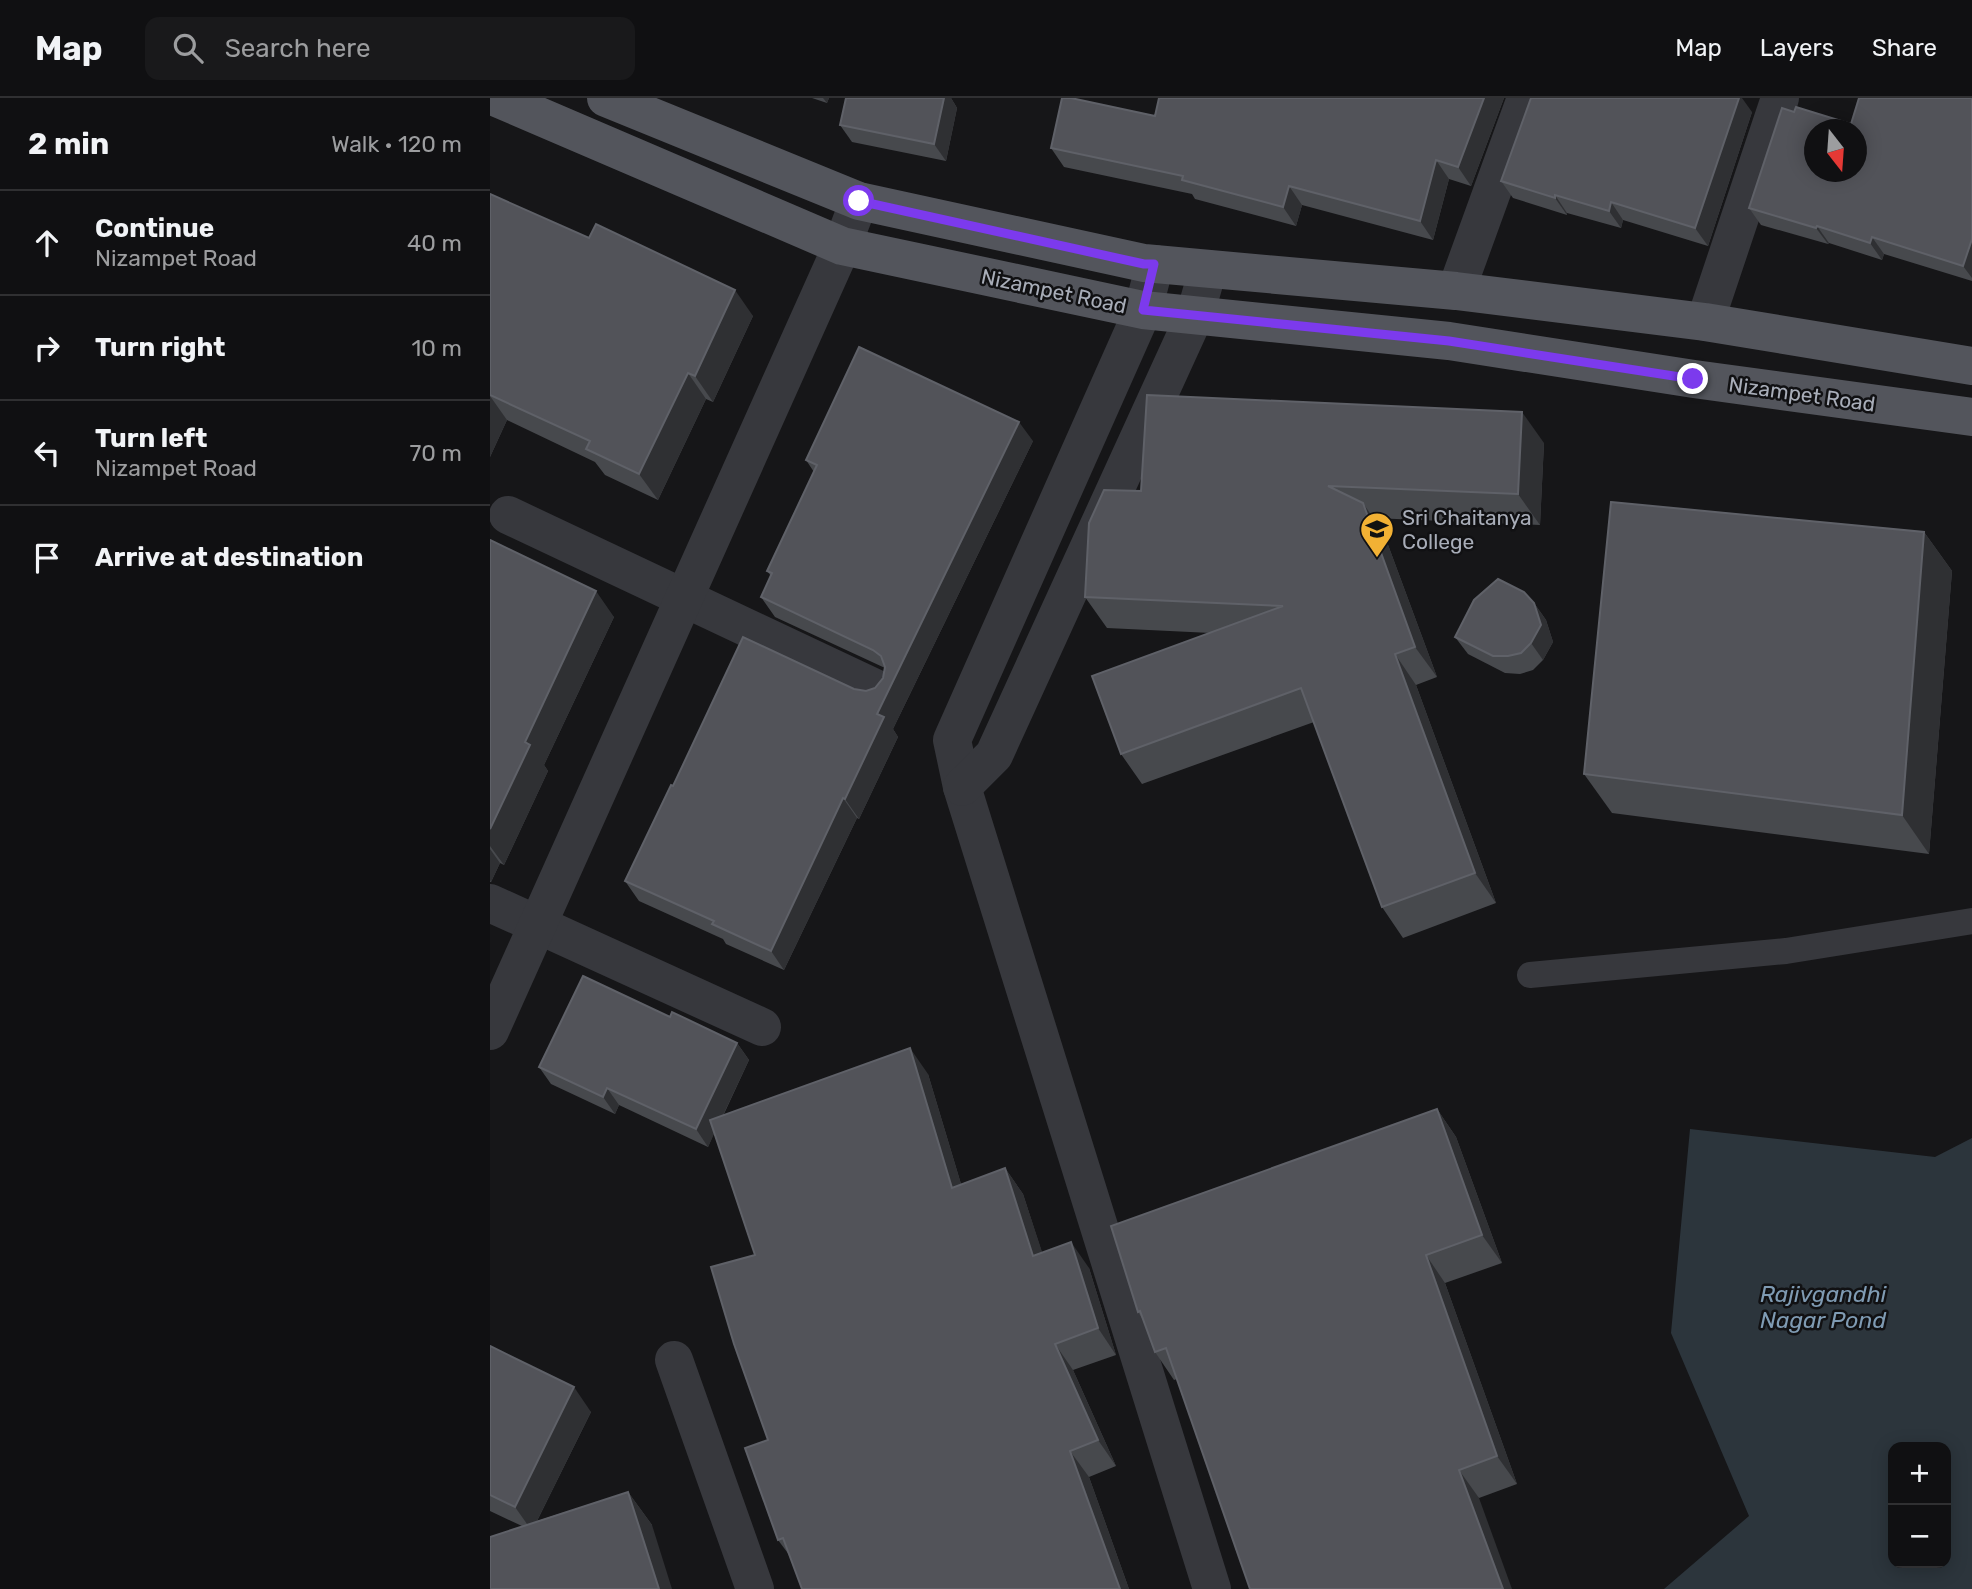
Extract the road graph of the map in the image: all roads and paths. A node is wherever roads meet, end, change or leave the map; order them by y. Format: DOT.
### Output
graph roads {
  1 [pos="497,98"];
  2 [pos="606,98"];
  3 [pos="1525,98"];
  4 [pos="1780,98"];
  5 [pos="549,108"];
  6 [pos="859,201"];
  7 [pos="842,246"];
  8 [pos="1154,264"];
  9 [pos="1208,269"];
  10 [pos="1456,291"];
  11 [pos="1143,310"];
  12 [pos="1195,315"];
  13 [pos="1705,322"];
  14 [pos="1972,366"];
  15 [pos="1972,417"];
  16 [pos="508,515"];
  17 [pos="685,598"];
  18 [pos="877,689"];
  19 [pos="962,787"];
  20 [pos="490,903"];
  21 [pos="1972,921"];
  22 [pos="538,925"];
  23 [pos="1530,975"];
  24 [pos="762,1027"];
  25 [pos="490,1031"];
  26 [pos="674,1360"];
  27 [pos="755,1589"];
  28 [pos="1212,1589"];
  1 -- 5 [label="main road, Nizampet Road"];
  2 -- 6 [label="main road"];
  3 -- 10 [label="street"];
  4 -- 13 [label="street"];
  5 -- 7 [label="main road, Nizampet Road"];
  6 -- 7 [label="street"];
  6 -- 8 [label="main road"];
  7 -- 11 [label="main road, Nizampet Road"];
  7 -- 17 [label="street"];
  8 -- 9 [label="main road"];
  8 -- 11 [label="street"];
  9 -- 10 [label="main road"];
  9 -- 12 [label="street"];
  10 -- 13 [label="main road"];
  11 -- 12 [label="main road, Nizampet Road"];
  11 -- 19 [label="street"];
  12 -- 15 [label="main road, Nizampet Road"];
  12 -- 19 [label="street"];
  13 -- 14 [label="main road"];
  16 -- 17 [label="street"];
  17 -- 18 [label="street"];
  17 -- 22 [label="street"];
  19 -- 28 [label="street"];
  20 -- 22 [label="street"];
  21 -- 23 [label="lane"];
  22 -- 24 [label="street"];
  22 -- 25 [label="street"];
  26 -- 27 [label="street"];
}
